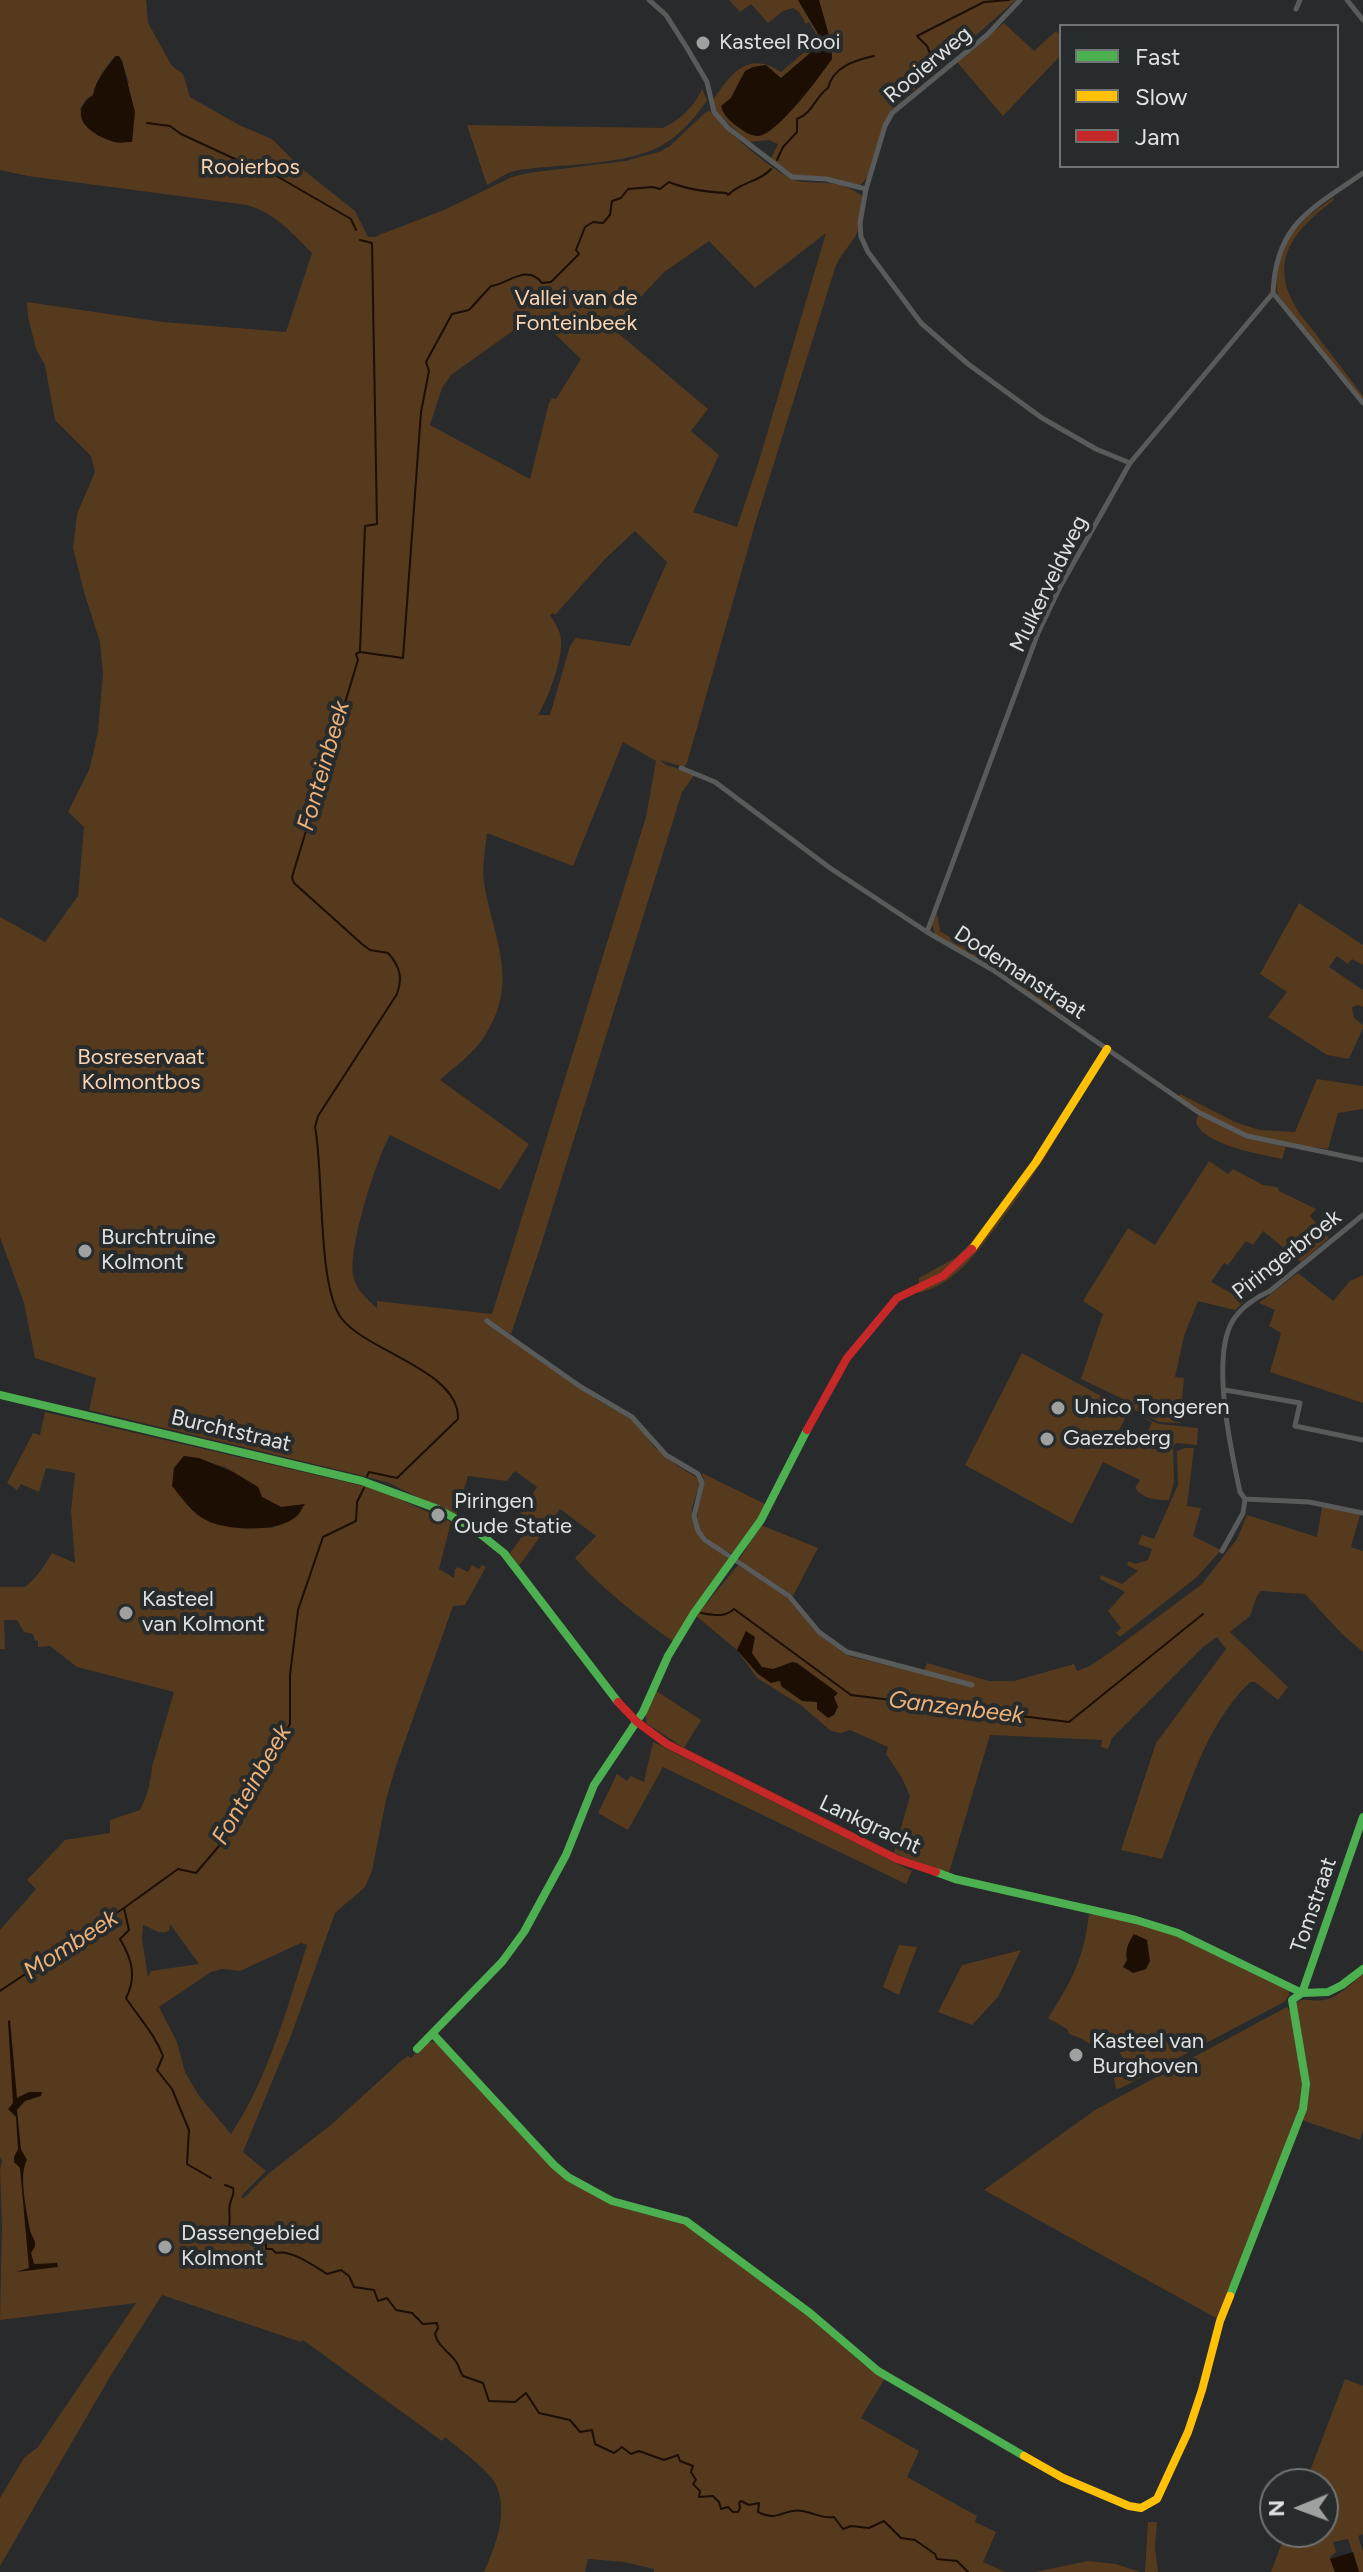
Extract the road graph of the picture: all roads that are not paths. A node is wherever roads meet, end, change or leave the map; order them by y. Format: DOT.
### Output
graph roads {
  1 [pos="649,0"];
  2 [pos="1020,0"];
  3 [pos="1300,0"];
  4 [pos="1347,0"];
  5 [pos="1296,9"];
  6 [pos="1363,20"];
  7 [pos="1363,173"];
  8 [pos="866,189"];
  9 [pos="1273,293"];
  10 [pos="1363,403"];
  11 [pos="1130,463"];
  12 [pos="681,768"];
  13 [pos="927,932"];
  14 [pos="1107,1049"];
  15 [pos="1363,1160"];
  16 [pos="1363,1215"];
  17 [pos="487,1321"];
  18 [pos="1225,1390"];
  19 [pos="0,1395"];
  20 [pos="1363,1440"];
  21 [pos="1245,1499"];
  22 [pos="1363,1513"];
  23 [pos="449,1516"];
  24 [pos="1222,1551"];
  25 [pos="734,1559"];
  26 [pos="972,1685"];
  27 [pos="637,1722"];
  28 [pos="1363,1817"];
  29 [pos="1363,1969"];
  30 [pos="1302,1993"];
  31 [pos="433,2034"];
  32 [pos="417,2049"];
  1 -- 8 [label="street"];
  2 -- 8 [label="street, Rooierweg"];
  3 -- 5 [label="street"];
  4 -- 6 [label="street"];
  7 -- 9 [label="street"];
  8 -- 11 [label="street, Rooierweg"];
  9 -- 10 [label="street"];
  9 -- 11 [label="street, Mulkerveldweg"];
  11 -- 13 [label="street, Mulkerveldweg"];
  12 -- 13 [label="street, Dodemanstraat"];
  13 -- 14 [label="street, Dodemanstraat"];
  14 -- 15 [label="street, Dodemanstraat"];
  14 -- 25 [label="street"];
  16 -- 18 [label="street, Piringerbroek"];
  17 -- 25 [label="street"];
  18 -- 20 [label="street"];
  18 -- 21 [label="street, Piringerbroek"];
  19 -- 23 [label="street, Burchtstraat"];
  21 -- 22 [label="street"];
  21 -- 24 [label="street"];
  23 -- 27 [label="street, Lankgracht"];
  25 -- 26 [label="street"];
  25 -- 27 [label="street"];
  27 -- 30 [label="street, Lankgracht"];
  27 -- 31 [label="street"];
  28 -- 30 [label="street, Tomstraat"];
  29 -- 30 [label="street"];
  30 -- 31 [label="street"];
  31 -- 32 [label="street"];
}
